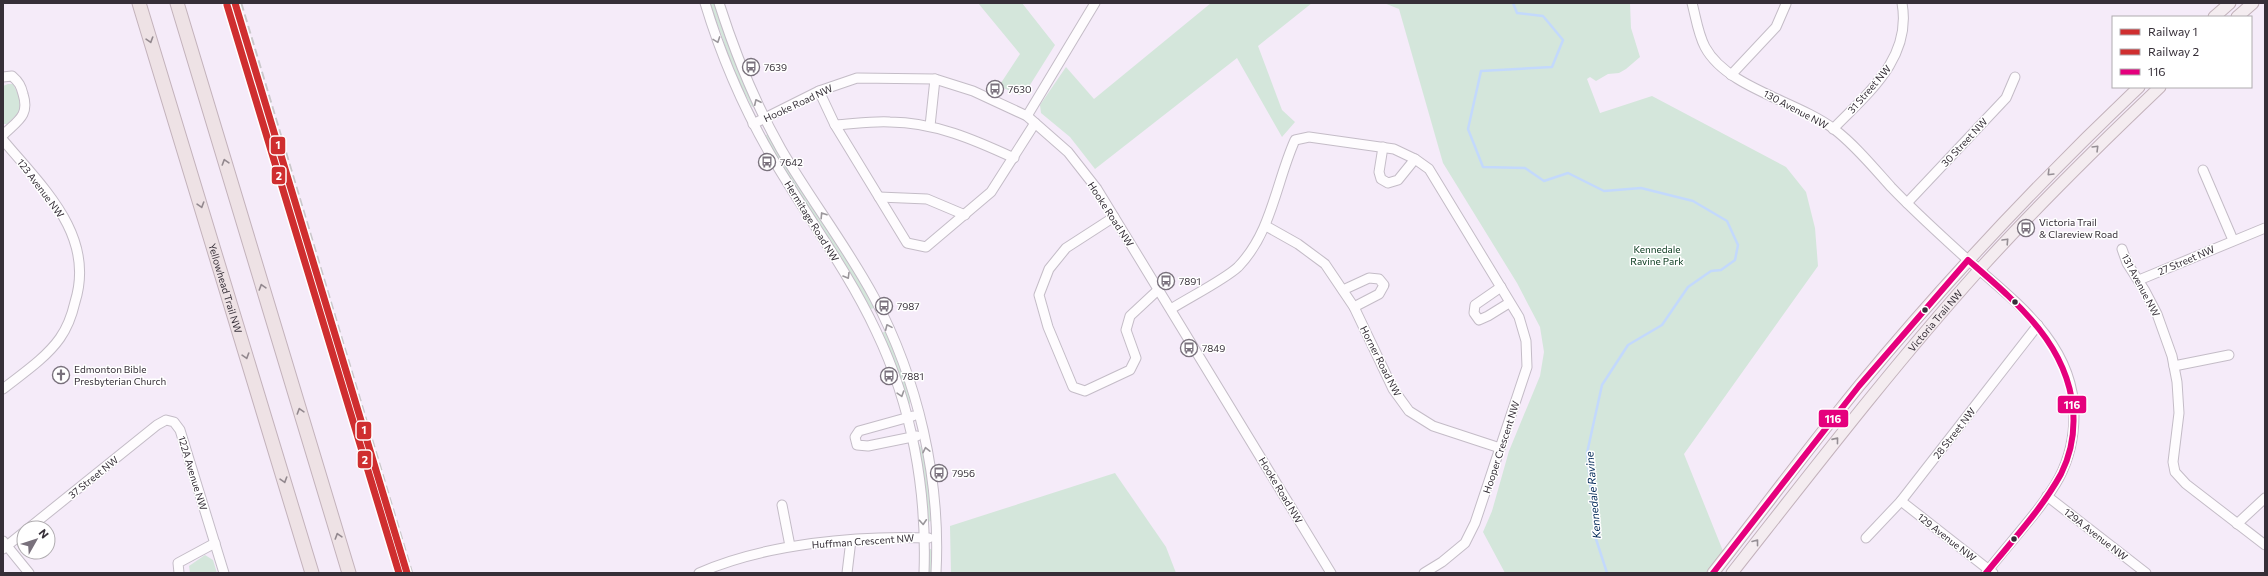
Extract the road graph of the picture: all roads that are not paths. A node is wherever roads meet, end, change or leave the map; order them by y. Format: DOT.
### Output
graph roads {
  1 [pos="139,3"];
  2 [pos="177,3"];
  3 [pos="705,3"];
  4 [pos="719,3"];
  5 [pos="1095,3"];
  6 [pos="1692,3"];
  7 [pos="1902,3"];
  8 [pos="2230,3"];
  9 [pos="2253,3"];
  10 [pos="1786,4"];
  11 [pos="2215,16"];
  12 [pos="2238,16"];
  13 [pos="1731,75"];
  14 [pos="3,77"];
  15 [pos="2015,77"];
  16 [pos="936,79"];
  17 [pos="2137,88"];
  18 [pos="2159,88"];
  19 [pos="819,91"];
  20 [pos="1027,116"];
  21 [pos="765,118"];
  22 [pos="1035,122"];
  23 [pos="753,124"];
  24 [pos="835,125"];
  25 [pos="930,126"];
  26 [pos="1833,129"];
  27 [pos="3,135"];
  28 [pos="3,140"];
  29 [pos="1383,147"];
  30 [pos="1014,158"];
  31 [pos="1415,159"];
  32 [pos="2203,170"];
  33 [pos="879,197"];
  34 [pos="1907,203"];
  35 [pos="965,215"];
  36 [pos="1114,217"];
  37 [pos="1266,226"];
  38 [pos="2265,228"];
  39 [pos="2234,240"];
  40 [pos="2122,249"];
  41 [pos="1968,260"];
  42 [pos="1979,270"];
  43 [pos="2139,280"];
  44 [pos="1501,287"];
  45 [pos="1158,289"];
  46 [pos="1344,290"];
  47 [pos="1509,303"];
  48 [pos="1354,307"];
  49 [pos="1171,309"];
  50 [pos="2038,325"];
  51 [pos="2229,355"];
  52 [pos="2174,366"];
  53 [pos="3,389"];
  54 [pos="918,415"];
  55 [pos="908,418"];
  56 [pos="157,425"];
  57 [pos="923,435"];
  58 [pos="912,437"];
  59 [pos="1500,448"];
  60 [pos="2047,496"];
  61 [pos="2265,498"];
  62 [pos="1901,501"];
  63 [pos="782,505"];
  64 [pos="39,520"];
  65 [pos="2237,524"];
  66 [pos="16,537"];
  67 [pos="924,538"];
  68 [pos="936,538"];
  69 [pos="1866,538"];
  70 [pos="851,540"];
  71 [pos="216,543"];
  72 [pos="4,545"];
  73 [pos="2265,545"];
  74 [pos="790,546"];
  75 [pos="1714,572"];
  76 [pos="1989,572"];
  77 [pos="29,573"];
  78 [pos="179,573"];
  79 [pos="224,573"];
  80 [pos="312,573"];
  81 [pos="349,573"];
  82 [pos="699,573"];
  83 [pos="847,573"];
  84 [pos="924,573"];
  85 [pos="936,573"];
  86 [pos="1331,573"];
  87 [pos="1424,573"];
  88 [pos="1732,573"];
  89 [pos="2146,573"];
  1 -- 80 [label="highway, Yellowhead Trail NW, one-way"];
  81 -- 2 [label="highway, one-way"];
  3 -- 23 [label="street, Hermitage Road NW, one-way"];
  21 -- 4 [label="street, Hermitage Road NW, one-way"];
  5 -- 20 [label="street"];
  6 -- 13 [label="street, 130 Avenue NW"];
  7 -- 26 [label="street, 31 Street NW"];
  8 -- 11 [label="main road"];
  9 -- 12 [label="main road"];
  10 -- 13 [label="street"];
  13 -- 26 [label="street, 130 Avenue NW"];
  14 -- 27 [label="street"];
  15 -- 34 [label="street, 30 Street NW"];
  16 -- 19 [label="street, Hooke Road NW"];
  16 -- 20 [label="street, Hooke Road NW"];
  16 -- 25 [label="street"];
  17 -- 41 [label="main road, Victoria Trail NW, one-way"];
  42 -- 18 [label="main road, Victoria Trail NW, one-way"];
  19 -- 21 [label="street, Hooke Road NW"];
  19 -- 24 [label="street"];
  20 -- 22 [label="street, Hooke Road NW"];
  21 -- 23 [label="street, Hooke Road NW"];
  54 -- 21 [label="street, Hermitage Road NW, one-way"];
  22 -- 30 [label="street"];
  22 -- 36 [label="street, Hooke Road NW"];
  23 -- 55 [label="street, Hermitage Road NW, one-way"];
  24 -- 25 [label="street"];
  24 -- 33 [label="street"];
  25 -- 30 [label="street"];
  26 -- 34 [label="street, 130 Avenue NW"];
  28 -- 53 [label="street, 123 Avenue NW"];
  29 -- 31 [label="street, Hooper Crescent NW"];
  29 -- 31 [label="street"];
  29 -- 37 [label="street, Hooper Crescent NW"];
  30 -- 35 [label="street"];
  31 -- 44 [label="street, Hooper Crescent NW"];
  32 -- 39 [label="street"];
  33 -- 35 [label="street"];
  33 -- 35 [label="street"];
  34 -- 41 [label="street, 130 Avenue NW"];
  36 -- 45 [label="street, Hooke Road NW"];
  36 -- 45 [label="street"];
  37 -- 46 [label="street, Horner Road NW"];
  37 -- 49 [label="street, Hooper Crescent NW"];
  38 -- 39 [label="street, 27 Street NW"];
  39 -- 43 [label="street, 27 Street NW"];
  40 -- 43 [label="street, 131 Avenue NW"];
  41 -- 42 [label="street, 130 Avenue NW"];
  41 -- 75 [label="main road, Victoria Trail NW"];
  42 -- 50 [label="street, 130 Avenue NW"];
  88 -- 42 [label="main road, Victoria Trail NW, one-way"];
  43 -- 52 [label="street, 131 Avenue NW"];
  44 -- 47 [label="street, Hooper Crescent NW"];
  44 -- 47 [label="street"];
  45 -- 49 [label="street, Hooke Road NW"];
  46 -- 48 [label="street, Horner Road NW"];
  46 -- 48 [label="street"];
  47 -- 59 [label="street, Hooper Crescent NW"];
  48 -- 59 [label="street, Horner Road NW"];
  49 -- 86 [label="street, Hooke Road NW"];
  50 -- 60 [label="street, 130 Avenue NW"];
  50 -- 62 [label="street, 28 Street NW"];
  51 -- 52 [label="street"];
  52 -- 65 [label="street, 131 Avenue NW"];
  54 -- 55 [label="street"];
  54 -- 57 [label="street, Hermitage Road NW"];
  55 -- 58 [label="street, Hermitage Road NW"];
  55 -- 58 [label="street"];
  56 -- 64 [label="street, 37 Street NW"];
  56 -- 71 [label="street, 122A Avenue NW"];
  57 -- 58 [label="street"];
  68 -- 57 [label="street, Hermitage Road NW, one-way"];
  58 -- 67 [label="street, Hermitage Road NW, one-way"];
  59 -- 87 [label="street, Hooper Crescent NW"];
  60 -- 76 [label="street, 130 Avenue NW"];
  60 -- 89 [label="street, 129A Avenue NW"];
  61 -- 65 [label="street"];
  62 -- 69 [label="street, 28 Street NW"];
  62 -- 76 [label="street, 129 Avenue NW"];
  63 -- 74 [label="street"];
  65 -- 73 [label="street, 131 Avenue NW"];
  66 -- 72 [label="street"];
  67 -- 68 [label="street, Huffman Crescent NW"];
  67 -- 70 [label="street, Huffman Crescent NW"];
  67 -- 84 [label="street, Hermitage Road NW"];
  68 -- 85 [label="street, Hermitage Road NW"];
  70 -- 74 [label="street, Huffman Crescent NW"];
  70 -- 83 [label="street"];
  71 -- 78 [label="street"];
  71 -- 79 [label="street, 122A Avenue NW"];
  72 -- 77 [label="street"];
  74 -- 82 [label="street, Huffman Crescent NW"];
}
